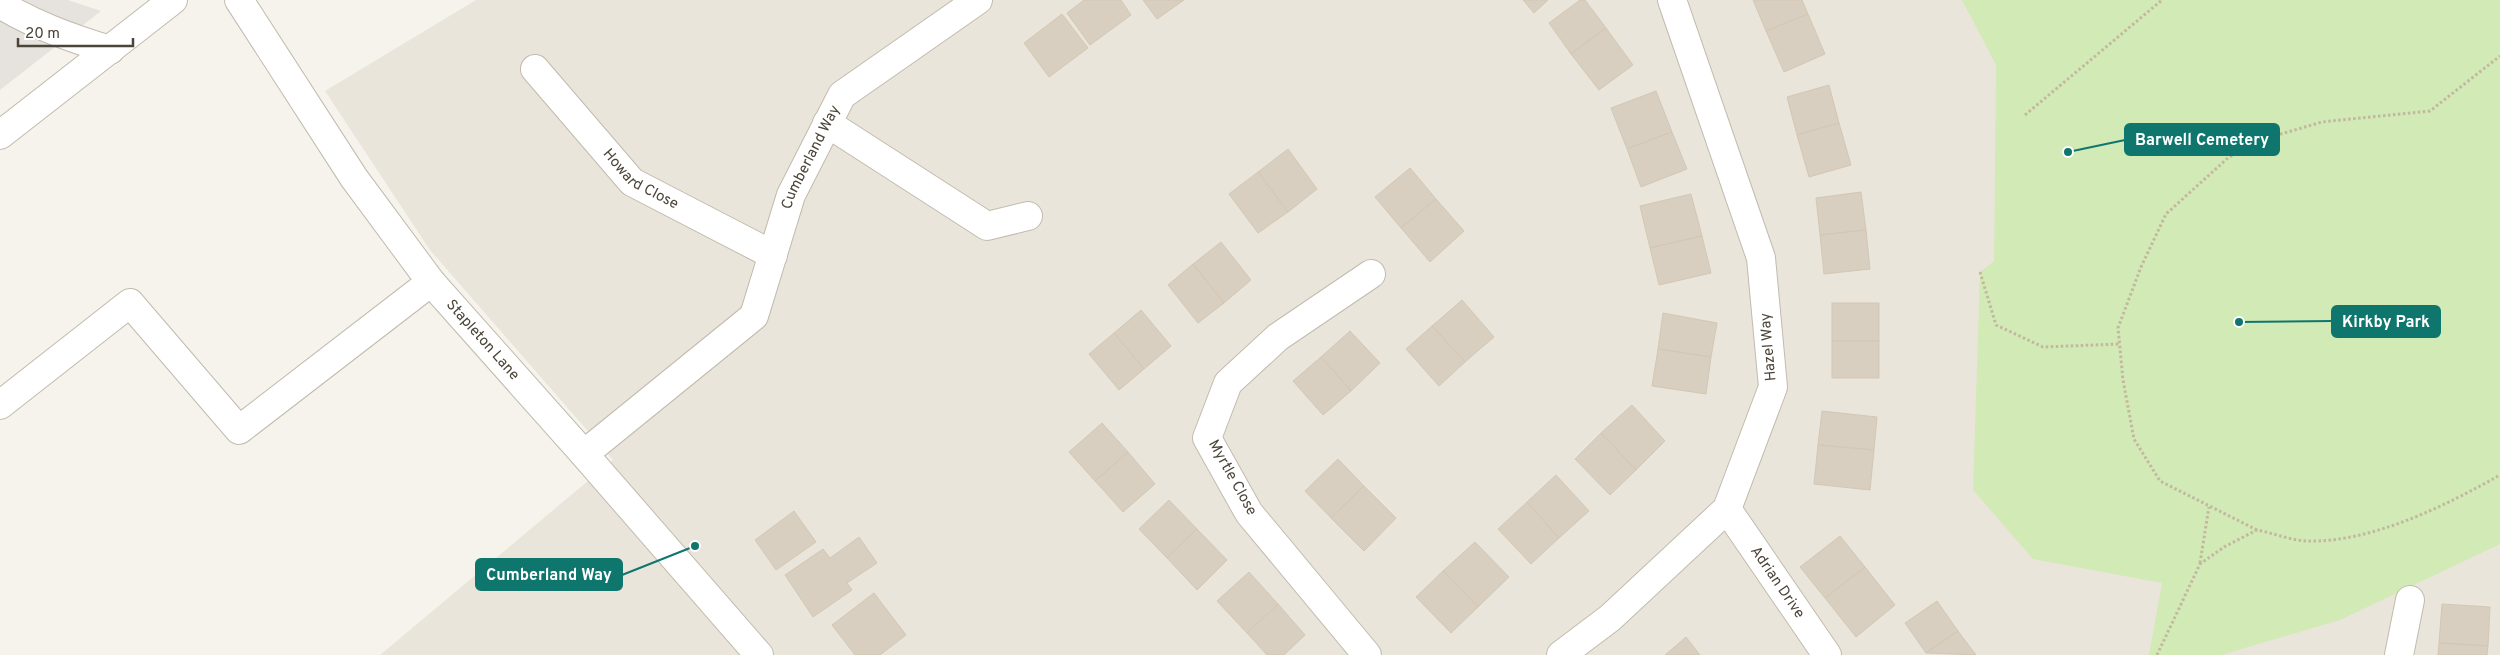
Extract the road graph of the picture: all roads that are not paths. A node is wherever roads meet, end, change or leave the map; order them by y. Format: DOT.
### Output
graph roads {
  1 [pos="173,0"];
  2 [pos="239,0"];
  3 [pos="978,0"];
  4 [pos="1672,0"];
  5 [pos="0,4"];
  6 [pos="946,9"];
  7 [pos="110,50"];
  8 [pos="536,69"];
  9 [pos="827,123"];
  10 [pos="0,135"];
  11 [pos="1028,216"];
  12 [pos="772,255"];
  13 [pos="1370,274"];
  14 [pos="431,282"];
  15 [pos="0,406"];
  16 [pos="584,454"];
  17 [pos="1727,509"];
  18 [pos="2410,600"];
  19 [pos="759,655"];
  20 [pos="1367,655"];
  21 [pos="1561,655"];
  22 [pos="1827,655"];
  23 [pos="2399,655"];
  1 -- 7 [label="street"];
  2 -- 14 [label="street, Stapleton Lane"];
  3 -- 6 [label="street, Cumberland Way"];
  4 -- 17 [label="street, Hazel Way"];
  5 -- 7 [label="street"];
  6 -- 9 [label="street, Cumberland Way"];
  7 -- 10 [label="street"];
  8 -- 12 [label="street, Howard Close"];
  9 -- 11 [label="street"];
  9 -- 12 [label="street, Cumberland Way"];
  12 -- 16 [label="street, Cumberland Way"];
  13 -- 20 [label="street, Myrtle Close"];
  14 -- 15 [label="street"];
  14 -- 16 [label="street, Stapleton Lane"];
  16 -- 19 [label="street, Stapleton Lane"];
  17 -- 21 [label="street, Hazel Way"];
  17 -- 22 [label="street, Adrian Drive"];
  18 -- 23 [label="street"];
}
